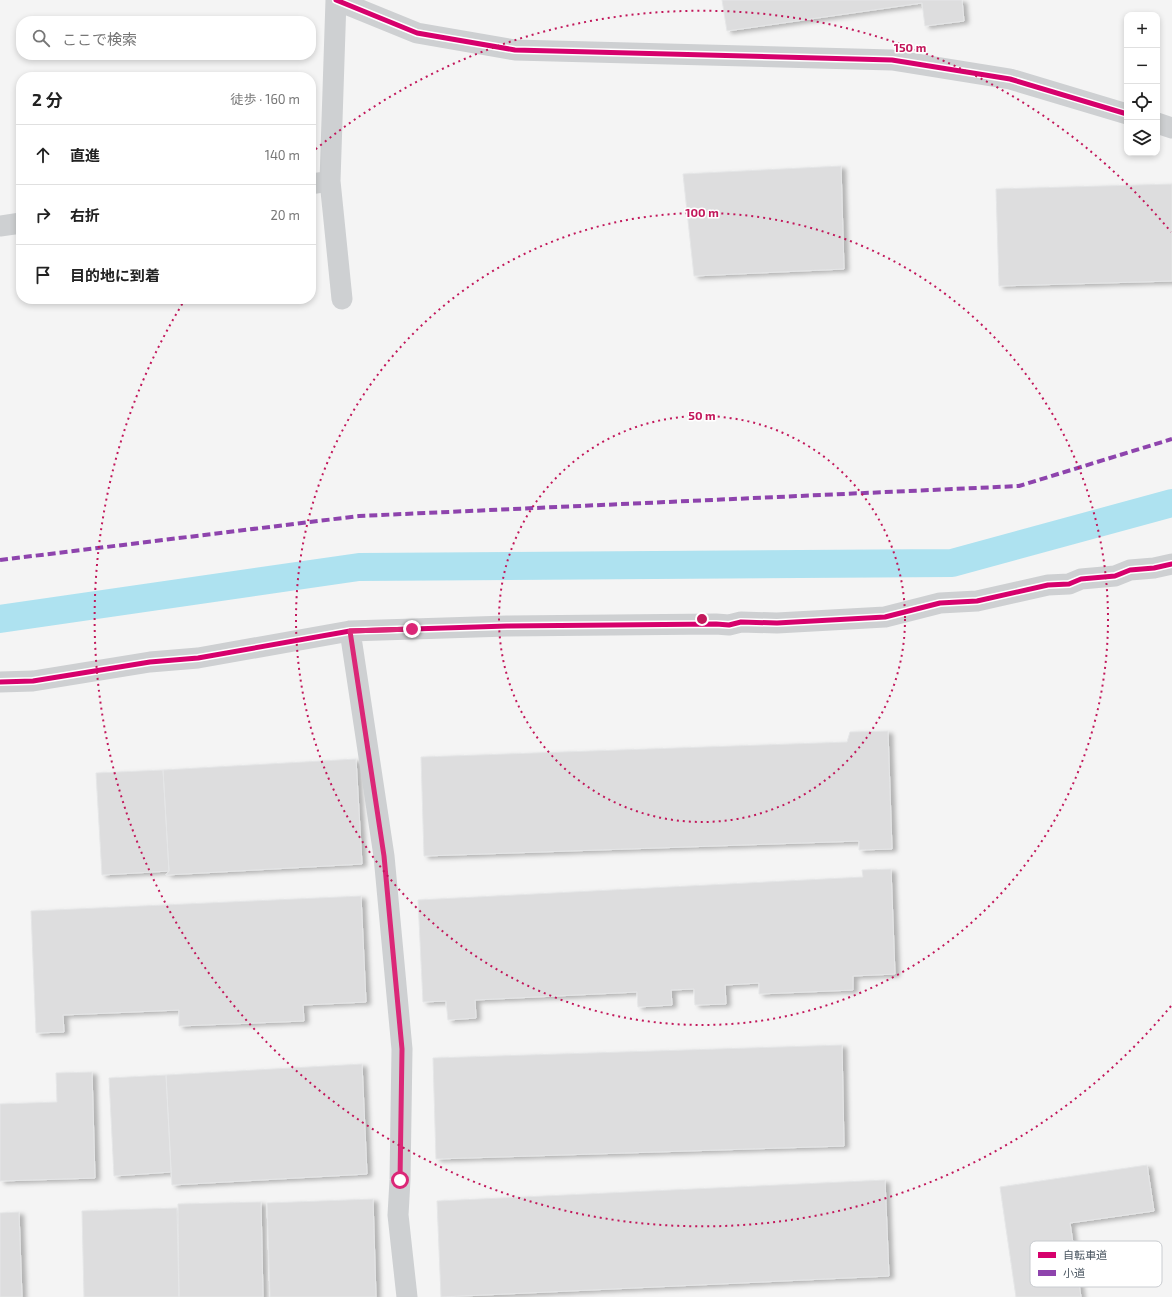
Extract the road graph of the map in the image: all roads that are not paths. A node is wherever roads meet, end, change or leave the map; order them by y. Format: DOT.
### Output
graph roads {
  1 [pos="336,0"];
  2 [pos="1124,113"];
  3 [pos="1160,124"];
  4 [pos="1172,128"];
  5 [pos="321,183"];
  6 [pos="16,224"];
  7 [pos="0,226"];
  8 [pos="342,298"];
  9 [pos="1172,564"];
  10 [pos="350,631"];
  11 [pos="0,682"];
  12 [pos="407,1297"];
  1 -- 2 [label="street"];
  1 -- 5 [label="street"];
  3 -- 4 [label="street"];
  5 -- 8 [label="street"];
  6 -- 7 [label="street"];
  9 -- 10 [label="street"];
  10 -- 11 [label="street"];
  10 -- 12 [label="street"];
}
